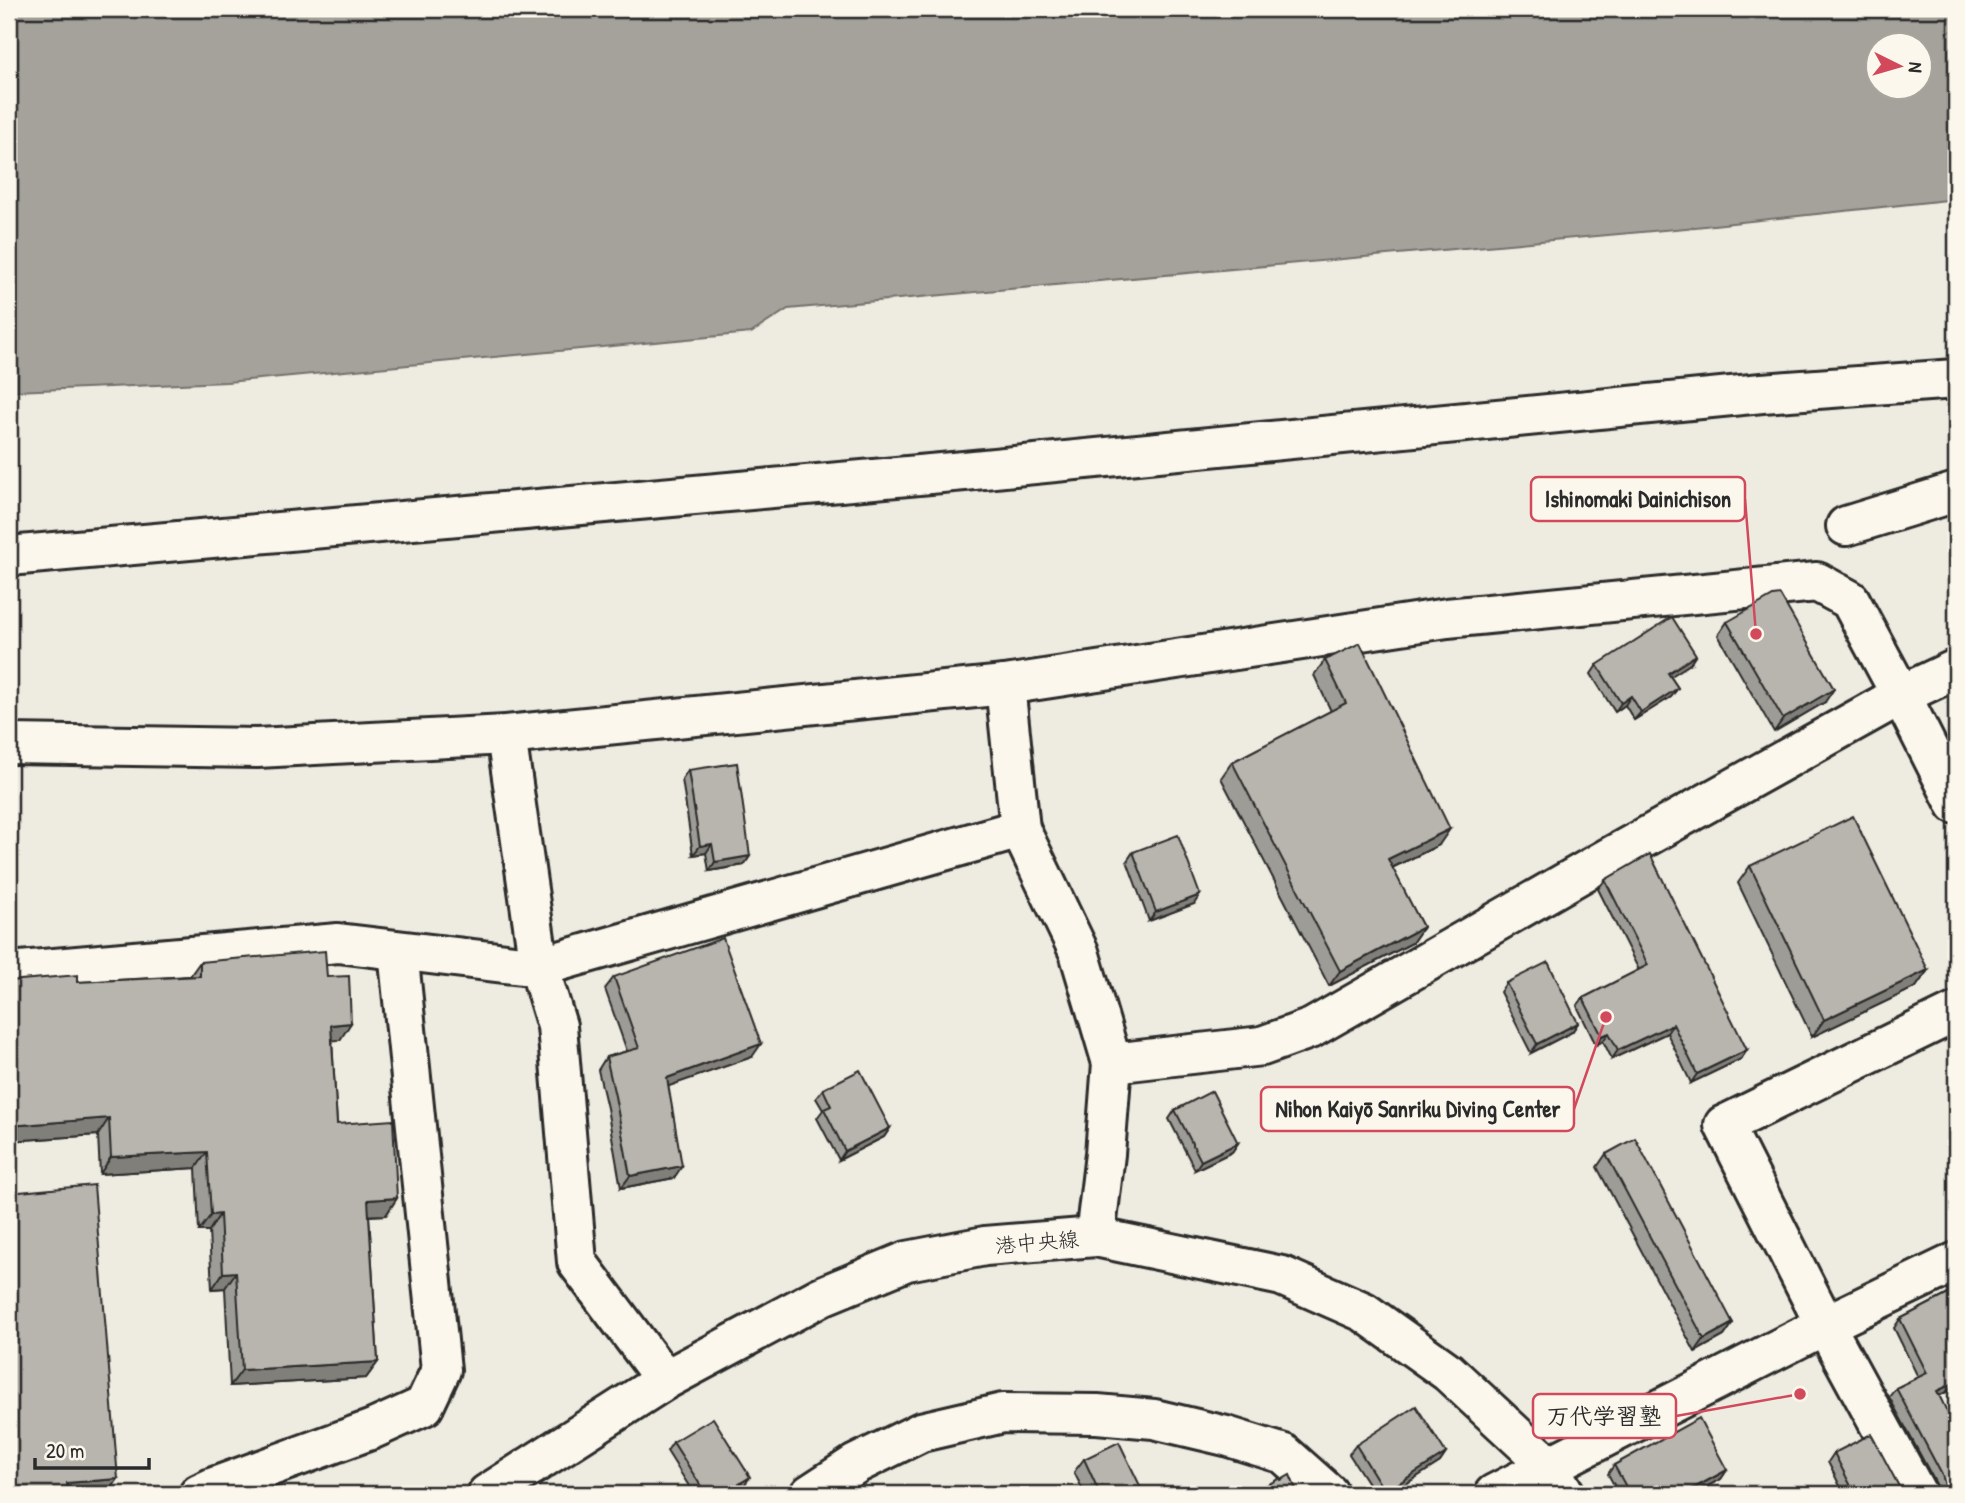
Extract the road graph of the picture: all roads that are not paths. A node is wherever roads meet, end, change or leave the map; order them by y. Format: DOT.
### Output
graph roads {
  1 [pos="1956,379"];
  2 [pos="1956,492"];
  3 [pos="1846,526"];
  4 [pos="9,556"];
  5 [pos="1956,668"];
  6 [pos="1005,685"];
  7 [pos="1901,695"];
  8 [pos="506,735"];
  9 [pos="9,744"];
  10 [pos="1956,804"];
  11 [pos="1020,829"];
  12 [pos="398,951"];
  13 [pos="539,967"];
  14 [pos="9,972"];
  15 [pos="1956,1012"];
  16 [pos="1112,1063"];
  17 [pos="1095,1237"];
  18 [pos="1956,1262"];
  19 [pos="1825,1325"];
  20 [pos="665,1380"];
  21 [pos="1556,1480"];
  22 [pos="199,1494"];
  23 [pos="487,1494"];
  24 [pos="810,1494"];
  25 [pos="1329,1494"];
  26 [pos="1494,1494"];
  27 [pos="1917,1494"];
  1 -- 4 [label="street"];
  2 -- 3 [label="street"];
  5 -- 7 [label="street"];
  6 -- 7 [label="street"];
  6 -- 8 [label="street"];
  6 -- 11 [label="street"];
  7 -- 10 [label="street"];
  7 -- 16 [label="street"];
  8 -- 9 [label="street"];
  8 -- 13 [label="street"];
  11 -- 13 [label="street"];
  11 -- 16 [label="street"];
  12 -- 13 [label="street"];
  12 -- 14 [label="street"];
  12 -- 22 [label="street"];
  13 -- 20 [label="street"];
  15 -- 19 [label="street"];
  16 -- 17 [label="street"];
  17 -- 20 [label="street, 港中央線"];
  17 -- 21 [label="street, 港中央線"];
  18 -- 19 [label="street"];
  19 -- 21 [label="street"];
  19 -- 27 [label="street"];
  20 -- 23 [label="street, 港中央線"];
  21 -- 26 [label="street"];
  24 -- 25 [label="street"];
}
